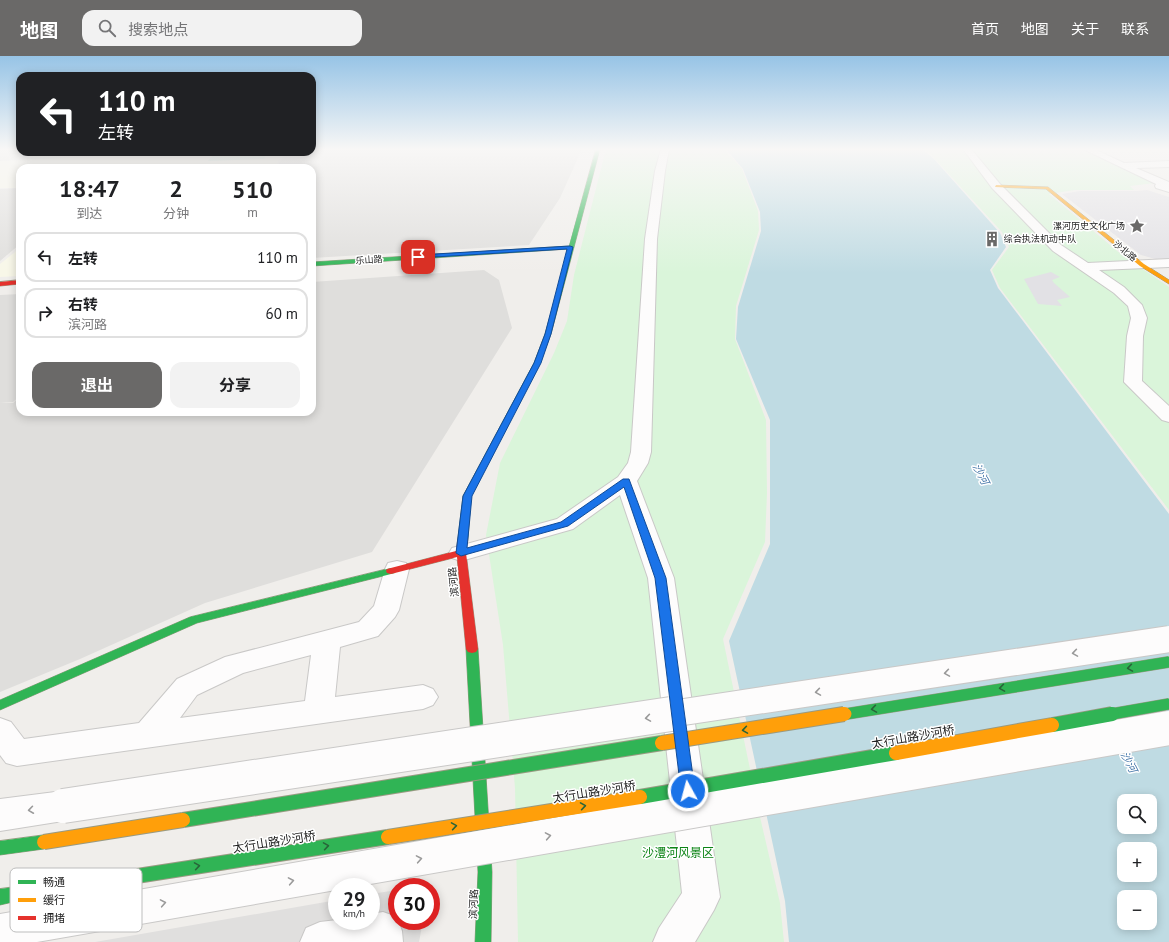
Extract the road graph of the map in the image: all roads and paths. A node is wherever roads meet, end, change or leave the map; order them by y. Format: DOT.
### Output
graph roads {
  1 [pos="586,190"];
  2 [pos="657,190"];
  3 [pos="1000,190"];
  4 [pos="1050,190"];
  5 [pos="570,247"];
  6 [pos="1169,263"];
  7 [pos="316,264"];
  8 [pos="1142,265"];
  9 [pos="1086,267"];
  10 [pos="16,282"];
  11 [pos="1169,282"];
  12 [pos="0,284"];
  13 [pos="1169,416"];
  14 [pos="626,481"];
  15 [pos="461,553"];
  16 [pos="397,569"];
  17 [pos="327,639"];
  18 [pos="1169,639"];
  19 [pos="1169,662"];
  20 [pos="423,696"];
  21 [pos="1169,704"];
  22 [pos="0,705"];
  23 [pos="319,711"];
  24 [pos="1169,728"];
  25 [pos="0,731"];
  26 [pos="148,735"];
  27 [pos="0,815"];
  28 [pos="0,848"];
  29 [pos="142,875"];
  30 [pos="142,897"];
  31 [pos="10,908"];
  32 [pos="10,918"];
  33 [pos="0,920"];
  34 [pos="320,942"];
  35 [pos="383,942"];
  36 [pos="483,942"];
  37 [pos="674,942"];
  1 -- 5 [label="street, 滨河路"];
  2 -- 14 [label="street"];
  3 -- 9 [label="street"];
  4 -- 8 [label="street, 沙北路"];
  5 -- 7 [label="street, 乐山路"];
  5 -- 15 [label="street, 滨河路"];
  6 -- 8 [label="street"];
  8 -- 9 [label="street"];
  8 -- 11 [label="street, 沙北路"];
  9 -- 13 [label="street"];
  10 -- 12 [label="street"];
  14 -- 15 [label="street"];
  14 -- 37 [label="street"];
  15 -- 16 [label="street"];
  15 -- 36 [label="street, 滨河路"];
  16 -- 17 [label="street"];
  16 -- 22 [label="street"];
  17 -- 23 [label="street"];
  17 -- 26 [label="street"];
  18 -- 27 [label="street, one-way, bridge"];
  19 -- 28 [label="street, one-way, bridge"];
  20 -- 23 [label="street"];
  29 -- 21 [label="street, 太行山路沙河桥, one-way, bridge"];
  23 -- 26 [label="street"];
  30 -- 24 [label="street, one-way, bridge"];
  25 -- 26 [label="street"];
  33 -- 31 [label="street, 太行山路沙河桥, one-way, bridge"];
  33 -- 32 [label="street, one-way, bridge"];
  34 -- 35 [label="street"];
}
